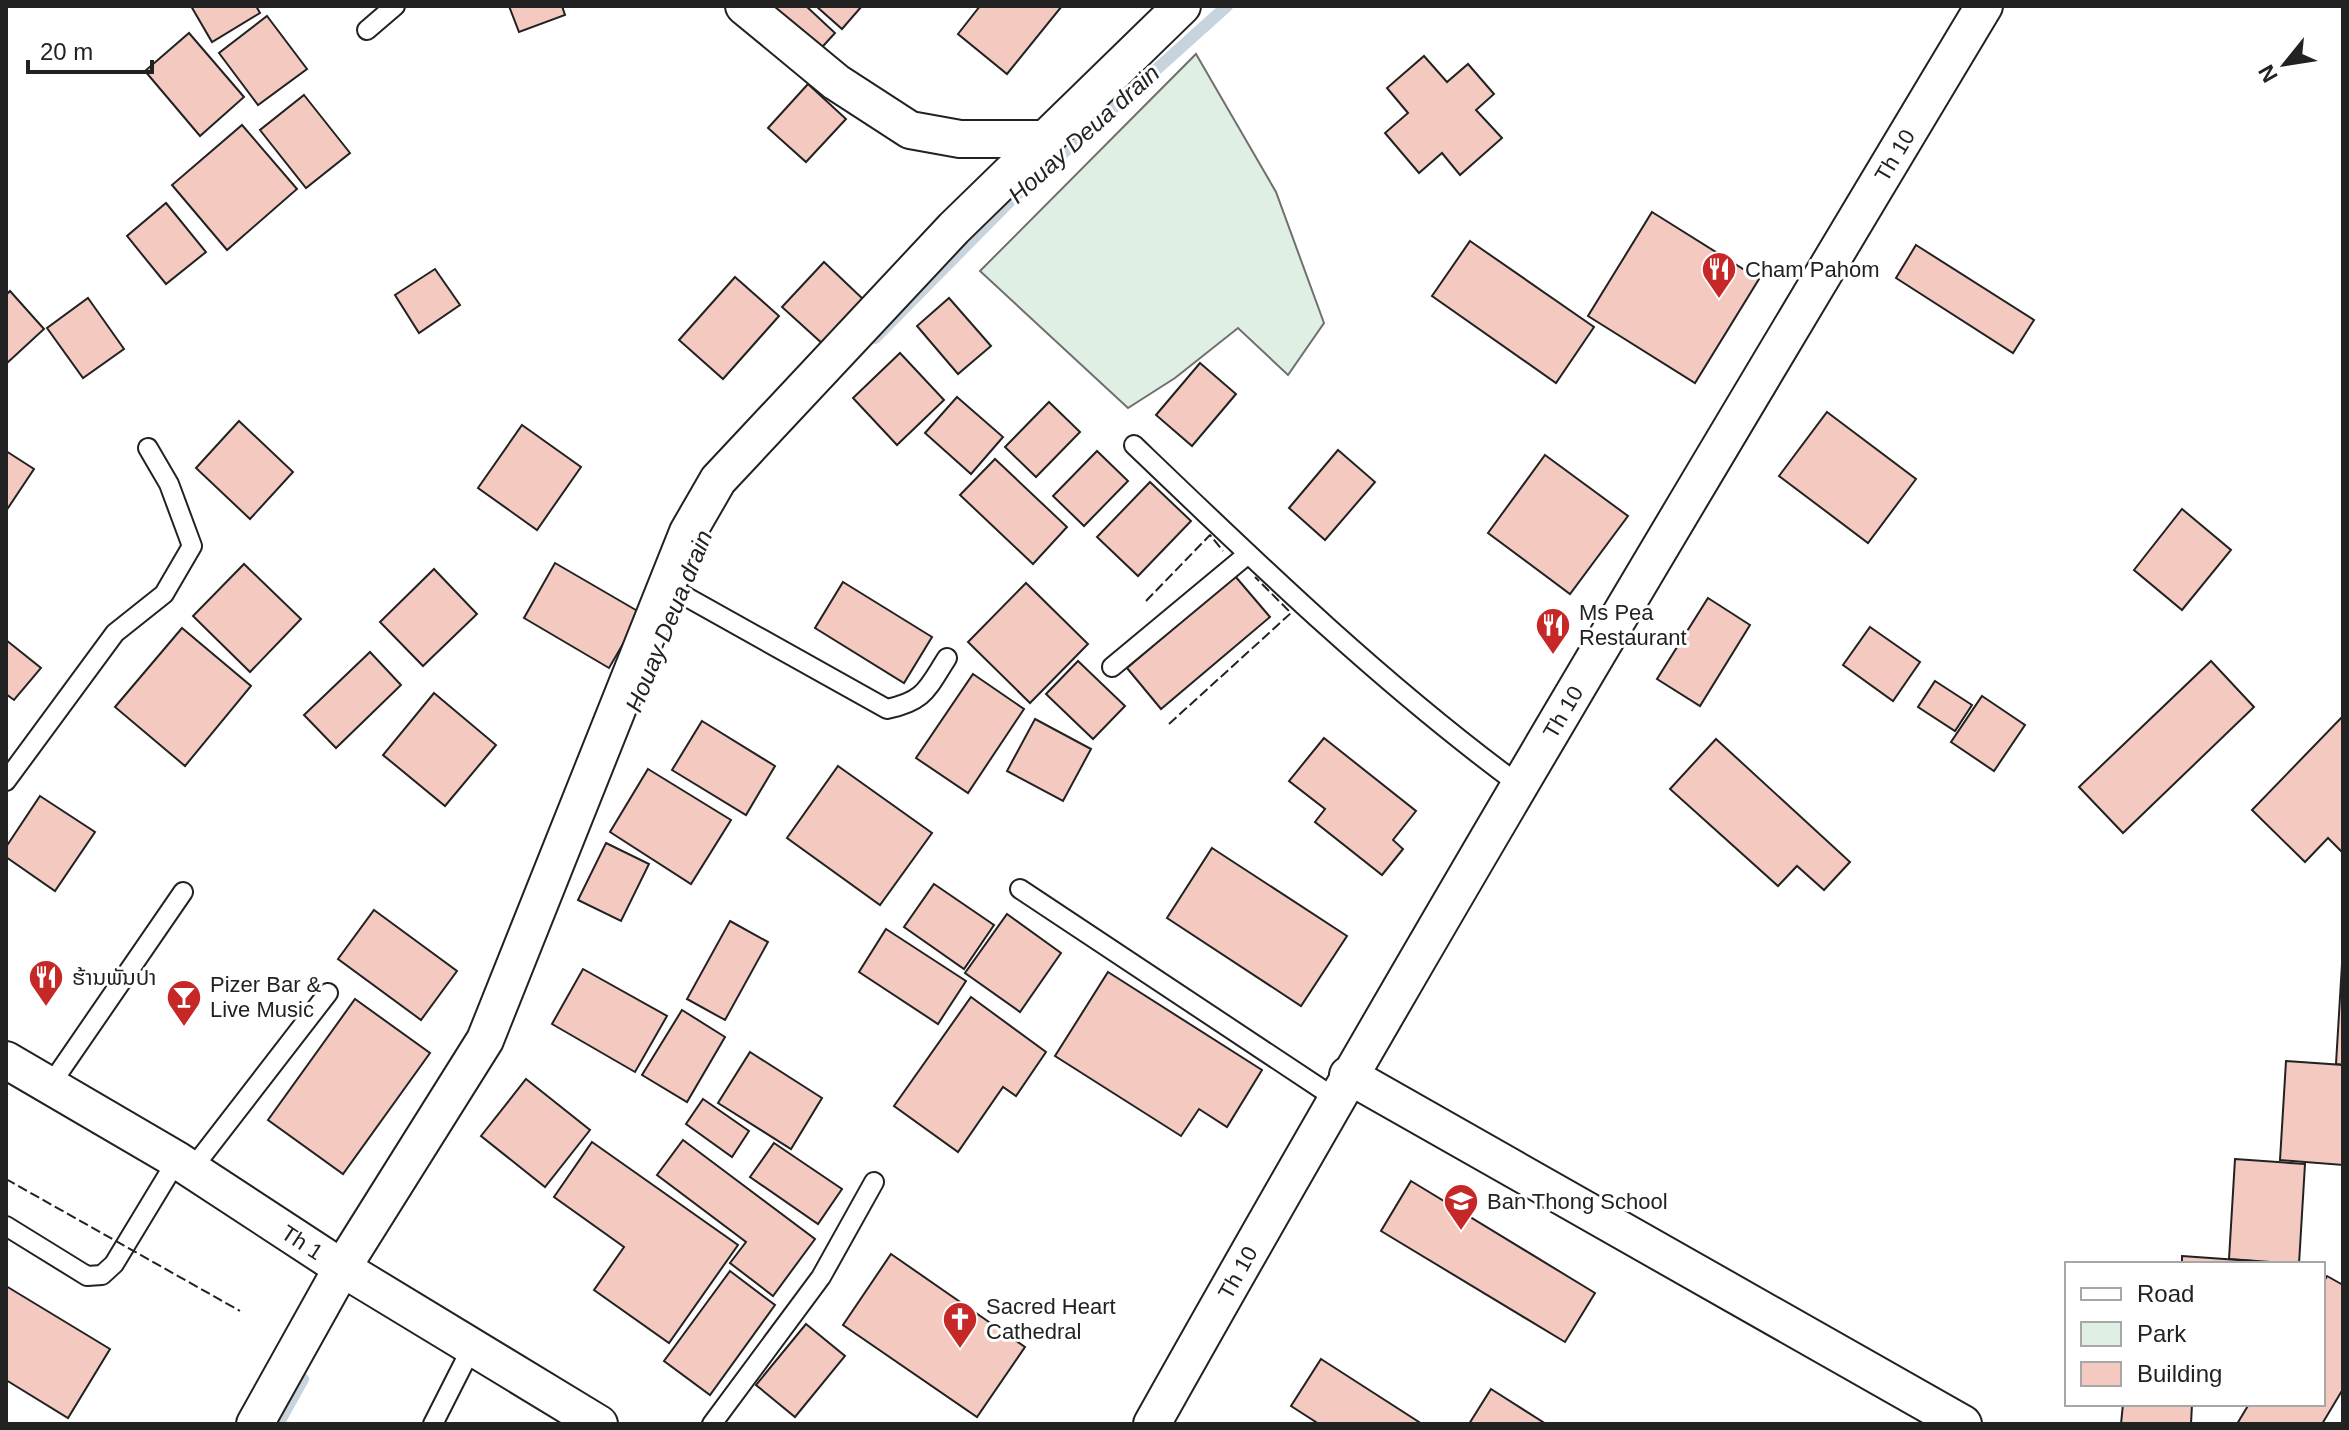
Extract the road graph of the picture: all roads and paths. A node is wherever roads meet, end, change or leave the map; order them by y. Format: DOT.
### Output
graph roads {
  1 [pos="395,6"];
  2 [pos="744,6"];
  3 [pos="1182,6"];
  4 [pos="1984,6"];
  5 [pos="367,30"];
  6 [pos="1045,139"];
  7 [pos="1134,445"];
  8 [pos="148,448"];
  9 [pos="1248,554"];
  10 [pos="678,592"];
  11 [pos="947,658"];
  12 [pos="1112,667"];
  13 [pos="6,781"];
  14 [pos="1518,784"];
  15 [pos="1020,889"];
  16 [pos="183,892"];
  17 [pos="328,993"];
  18 [pos="6,1060"];
  19 [pos="51,1084"];
  20 [pos="1342,1086"];
  21 [pos="184,1164"];
  22 [pos="874,1182"];
  23 [pos="6,1226"];
  24 [pos="342,1268"];
  25 [pos="472,1347"];
  26 [pos="255,1424"];
  27 [pos="433,1424"];
  28 [pos="599,1424"];
  29 [pos="712,1424"];
  30 [pos="1152,1424"];
  31 [pos="1963,1424"];
  1 -- 5 [label="lane"];
  2 -- 6 [label="street"];
  3 -- 6 [label="street"];
  4 -- 14 [label="street, Th 10"];
  6 -- 10 [label="street"];
  7 -- 9 [label="lane"];
  8 -- 13 [label="lane"];
  9 -- 12 [label="lane"];
  9 -- 14 [label="lane"];
  10 -- 11 [label="lane"];
  10 -- 24 [label="street"];
  14 -- 20 [label="street, Th 10"];
  15 -- 20 [label="lane"];
  16 -- 19 [label="lane"];
  17 -- 21 [label="lane"];
  18 -- 19 [label="street, Th 1"];
  19 -- 21 [label="street, Th 1"];
  20 -- 30 [label="street, Th 10"];
  20 -- 31 [label="street"];
  21 -- 23 [label="lane"];
  21 -- 24 [label="street, Th 1"];
  22 -- 29 [label="lane"];
  24 -- 25 [label="street, Th 1"];
  24 -- 26 [label="street"];
  25 -- 27 [label="lane"];
  25 -- 28 [label="street, Th 1"];
}
